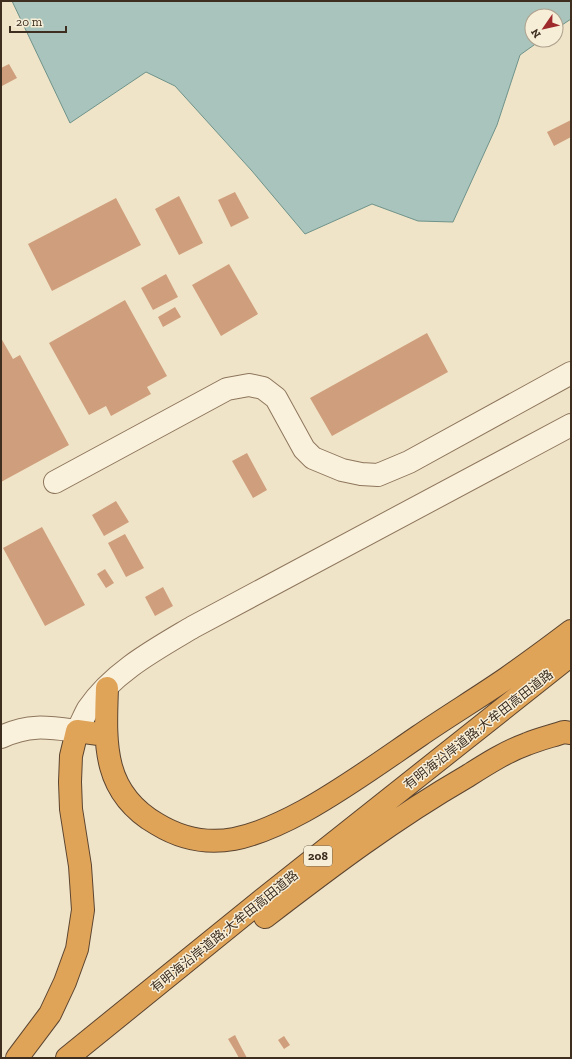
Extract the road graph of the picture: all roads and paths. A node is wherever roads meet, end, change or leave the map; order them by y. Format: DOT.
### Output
graph roads {
  1 [pos="571,373"];
  2 [pos="571,425"];
  3 [pos="55,482"];
  4 [pos="571,631"];
  5 [pos="571,656"];
  6 [pos="106,688"];
  7 [pos="77,731"];
  8 [pos="571,733"];
  9 [pos="106,735"];
  10 [pos="1,737"];
  11 [pos="17,1058"];
  12 [pos="67,1058"];
  13 [pos="74,1058"];
  1 -- 3 [label="street"];
  2 -- 6 [label="street"];
  4 -- 9 [label="highway"];
  5 -- 12 [label="highway, 有明海沿岸道路;大牟田高田道路 / 208"];
  6 -- 7 [label="street"];
  6 -- 9 [label="highway"];
  7 -- 9 [label="highway"];
  7 -- 10 [label="street"];
  7 -- 11 [label="highway"];
  8 -- 13 [label="highway"];
}
